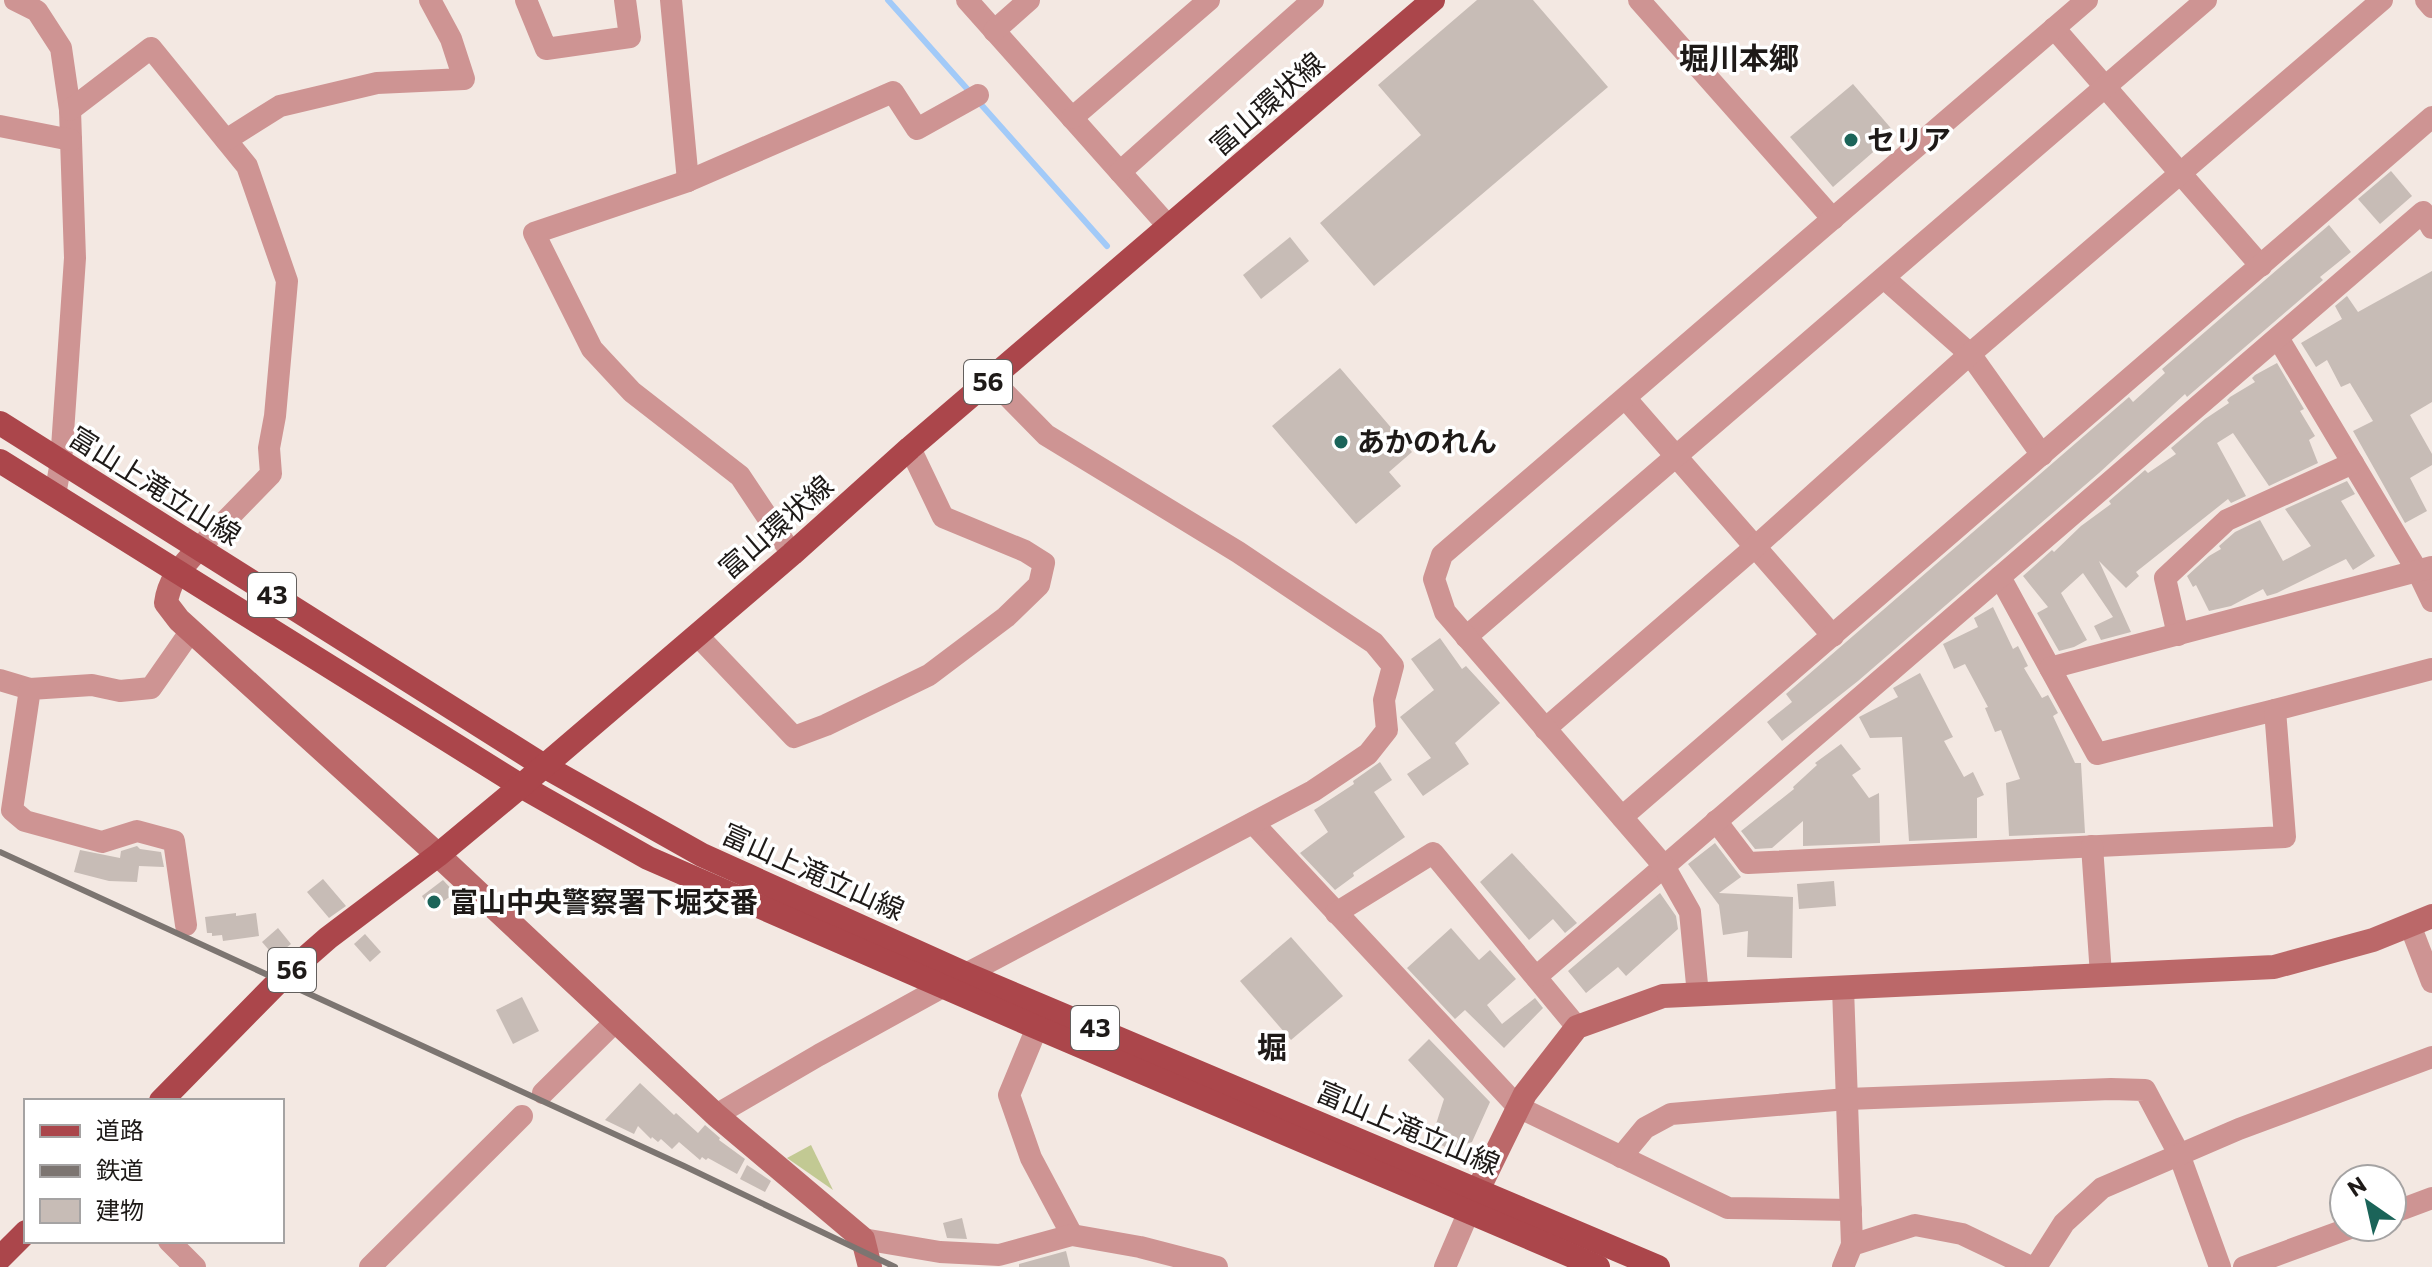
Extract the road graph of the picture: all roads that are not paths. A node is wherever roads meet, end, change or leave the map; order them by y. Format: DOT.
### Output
graph roads {
  1 [pos="15,0"];
  2 [pos="430,0"];
  3 [pos="526,0"];
  4 [pos="625,0"];
  5 [pos="671,0"];
  6 [pos="967,0"];
  7 [pos="1029,0"];
  8 [pos="1209,0"];
  9 [pos="1313,0"];
  10 [pos="1433,0"];
  11 [pos="1639,0"];
  12 [pos="2087,0"];
  13 [pos="2206,0"];
  14 [pos="2382,0"];
  15 [pos="2426,0"];
  16 [pos="2432,7"];
  17 [pos="2054,28"];
  18 [pos="994,31"];
  19 [pos="2104,86"];
  20 [pos="978,95"];
  21 [pos="70,110"];
  22 [pos="2432,117"];
  23 [pos="1072,118"];
  24 [pos="0,126"];
  25 [pos="71,140"];
  26 [pos="226,140"];
  27 [pos="1120,172"];
  28 [pos="2181,173"];
  29 [pos="688,181"];
  30 [pos="1833,219"];
  31 [pos="1169,227"];
  32 [pos="2432,228"];
  33 [pos="2261,266"];
  34 [pos="1884,278"];
  35 [pos="2278,338"];
  36 [pos="1970,354"];
  37 [pos="991,379"];
  38 [pos="1626,399"];
  39 [pos="0,423"];
  40 [pos="910,448"];
  41 [pos="2042,455"];
  42 [pos="1677,456"];
  43 [pos="0,461"];
  44 [pos="61,462"];
  45 [pos="2353,463"];
  46 [pos="55,495"];
  47 [pos="1755,547"];
  48 [pos="198,549"];
  49 [pos="792,554"];
  50 [pos="2425,570"];
  51 [pos="177,571"];
  52 [pos="2000,577"];
  53 [pos="2432,601"];
  54 [pos="190,632"];
  55 [pos="697,635"];
  56 [pos="2178,635"];
  57 [pos="1833,636"];
  58 [pos="1466,637"];
  59 [pos="2050,668"];
  60 [pos="2432,669"];
  61 [pos="0,680"];
  62 [pos="30,689"];
  63 [pos="2275,710"];
  64 [pos="1545,729"];
  65 [pos="544,766"];
  66 [pos="521,786"];
  67 [pos="1622,817"];
  68 [pos="1716,821"];
  69 [pos="1253,823"];
  70 [pos="2092,846"];
  71 [pos="438,855"];
  72 [pos="1664,866"];
  73 [pos="1336,913"];
  74 [pos="2421,921"];
  75 [pos="186,925"];
  76 [pos="966,974"];
  77 [pos="2101,975"];
  78 [pos="1536,977"];
  79 [pos="2432,982"];
  80 [pos="944,987"];
  81 [pos="1843,988"];
  82 [pos="1698,995"];
  83 [pos="1041,1017"];
  84 [pos="615,1022"];
  85 [pos="1577,1027"];
  86 [pos="2432,1057"];
  87 [pos="543,1093"];
  88 [pos="163,1099"];
  89 [pos="1847,1099"];
  90 [pos="1518,1107"];
  91 [pos="716,1115"];
  92 [pos="522,1116"];
  93 [pos="2179,1154"];
  94 [pos="1621,1157"];
  95 [pos="2432,1198"];
  96 [pos="1473,1201"];
  97 [pos="2408,1207"];
  98 [pos="1851,1210"];
  99 [pos="24,1234"];
  100 [pos="1072,1235"];
  101 [pos="2328,1236"];
  102 [pos="863,1239"];
  103 [pos="171,1243"];
  104 [pos="1852,1245"];
  105 [pos="0,1258"];
  106 [pos="195,1267"];
  107 [pos="370,1267"];
  108 [pos="870,1267"];
  109 [pos="1217,1267"];
  110 [pos="1445,1267"];
  111 [pos="1598,1267"];
  112 [pos="1658,1267"];
  113 [pos="1843,1267"];
  114 [pos="2033,1267"];
  115 [pos="2220,1267"];
  116 [pos="2244,1267"];
  1 -- 21 [label="street"];
  2 -- 26 [label="street"];
  3 -- 4 [label="street"];
  5 -- 29 [label="street"];
  6 -- 18 [label="street"];
  7 -- 18 [label="street"];
  8 -- 23 [label="street"];
  9 -- 27 [label="street"];
  10 -- 31 [label="main road, 富山環状線 / 56"];
  11 -- 30 [label="street"];
  12 -- 17 [label="street"];
  13 -- 19 [label="street"];
  14 -- 28 [label="street"];
  15 -- 16 [label="street"];
  17 -- 19 [label="street"];
  17 -- 30 [label="street"];
  18 -- 23 [label="street"];
  19 -- 28 [label="street"];
  19 -- 34 [label="street"];
  20 -- 29 [label="street"];
  21 -- 25 [label="street"];
  21 -- 26 [label="street"];
  22 -- 33 [label="street"];
  23 -- 27 [label="street"];
  24 -- 25 [label="street"];
  25 -- 44 [label="street"];
  26 -- 48 [label="street"];
  27 -- 31 [label="street"];
  28 -- 33 [label="street"];
  28 -- 36 [label="street"];
  29 -- 49 [label="street"];
  30 -- 38 [label="street"];
  31 -- 37 [label="main road, 富山環状線 / 56"];
  32 -- 35 [label="street"];
  33 -- 41 [label="street"];
  34 -- 36 [label="street"];
  34 -- 42 [label="street"];
  35 -- 45 [label="street"];
  35 -- 52 [label="street"];
  36 -- 41 [label="street"];
  36 -- 47 [label="street"];
  37 -- 40 [label="main road, 富山環状線 / 56"];
  37 -- 69 [label="street"];
  38 -- 42 [label="street"];
  38 -- 58 [label="street"];
  39 -- 44 [label="main road, 富山上滝立山線 / 43"];
  40 -- 49 [label="main road, 富山環状線 / 56"];
  40 -- 55 [label="street"];
  41 -- 57 [label="street"];
  42 -- 47 [label="street"];
  42 -- 58 [label="street"];
  43 -- 46 [label="main road, 富山上滝立山線 / 43"];
  44 -- 46 [label="street"];
  44 -- 48 [label="main road, 富山上滝立山線 / 43"];
  45 -- 50 [label="street"];
  45 -- 56 [label="street"];
  46 -- 51 [label="main road, 富山上滝立山線 / 43"];
  47 -- 57 [label="street"];
  47 -- 64 [label="street"];
  48 -- 51 [label="street"];
  48 -- 65 [label="main road, 富山上滝立山線 / 43"];
  49 -- 55 [label="main road, 富山環状線 / 56"];
  50 -- 53 [label="street"];
  50 -- 56 [label="street"];
  51 -- 54 [label="street"];
  51 -- 66 [label="main road, 富山上滝立山線 / 43"];
  52 -- 59 [label="street"];
  52 -- 68 [label="street"];
  54 -- 62 [label="street"];
  54 -- 71 [label="street"];
  55 -- 65 [label="main road, 富山環状線 / 56"];
  56 -- 59 [label="street"];
  57 -- 67 [label="street"];
  58 -- 64 [label="street"];
  59 -- 63 [label="street"];
  60 -- 63 [label="street"];
  61 -- 62 [label="street"];
  62 -- 75 [label="street"];
  63 -- 70 [label="street"];
  64 -- 67 [label="street"];
  65 -- 66 [label="main road, 富山環状線 / 56"];
  65 -- 76 [label="main road, 富山上滝立山線 / 43"];
  66 -- 71 [label="main road, 富山環状線 / 56"];
  66 -- 80 [label="main road, 富山上滝立山線 / 43"];
  67 -- 72 [label="street"];
  68 -- 70 [label="street"];
  68 -- 72 [label="street"];
  69 -- 73 [label="street"];
  69 -- 76 [label="street"];
  70 -- 77 [label="street"];
  71 -- 84 [label="street"];
  71 -- 88 [label="main road, 富山環状線 / 56"];
  72 -- 78 [label="street"];
  72 -- 82 [label="street"];
  73 -- 78 [label="street"];
  73 -- 90 [label="street"];
  74 -- 77 [label="street"];
  74 -- 79 [label="street"];
  76 -- 80 [label="street"];
  76 -- 83 [label="main road, 富山上滝立山線 / 43"];
  77 -- 81 [label="street"];
  78 -- 85 [label="street"];
  80 -- 83 [label="main road, 富山上滝立山線 / 43"];
  80 -- 91 [label="street"];
  81 -- 82 [label="street"];
  81 -- 89 [label="street"];
  82 -- 85 [label="street"];
  83 -- 96 [label="main road, 富山上滝立山線 / 43"];
  83 -- 100 [label="street"];
  84 -- 87 [label="street"];
  84 -- 91 [label="street"];
  85 -- 90 [label="street"];
  86 -- 93 [label="street"];
  89 -- 93 [label="street"];
  89 -- 94 [label="street"];
  89 -- 98 [label="street"];
  90 -- 94 [label="street"];
  90 -- 96 [label="street"];
  91 -- 102 [label="street"];
  92 -- 107 [label="street"];
  93 -- 114 [label="street"];
  93 -- 115 [label="street"];
  94 -- 98 [label="street"];
  95 -- 97 [label="street"];
  96 -- 110 [label="street"];
  96 -- 111 [label="main road, 富山上滝立山線 / 43"];
  96 -- 112 [label="main road, 富山上滝立山線 / 43"];
  98 -- 104 [label="street"];
  99 -- 105 [label="main road"];
  100 -- 102 [label="street"];
  100 -- 109 [label="street"];
  101 -- 116 [label="street"];
  102 -- 108 [label="street"];
  103 -- 106 [label="street"];
  104 -- 113 [label="street"];
  104 -- 114 [label="street"];
}
